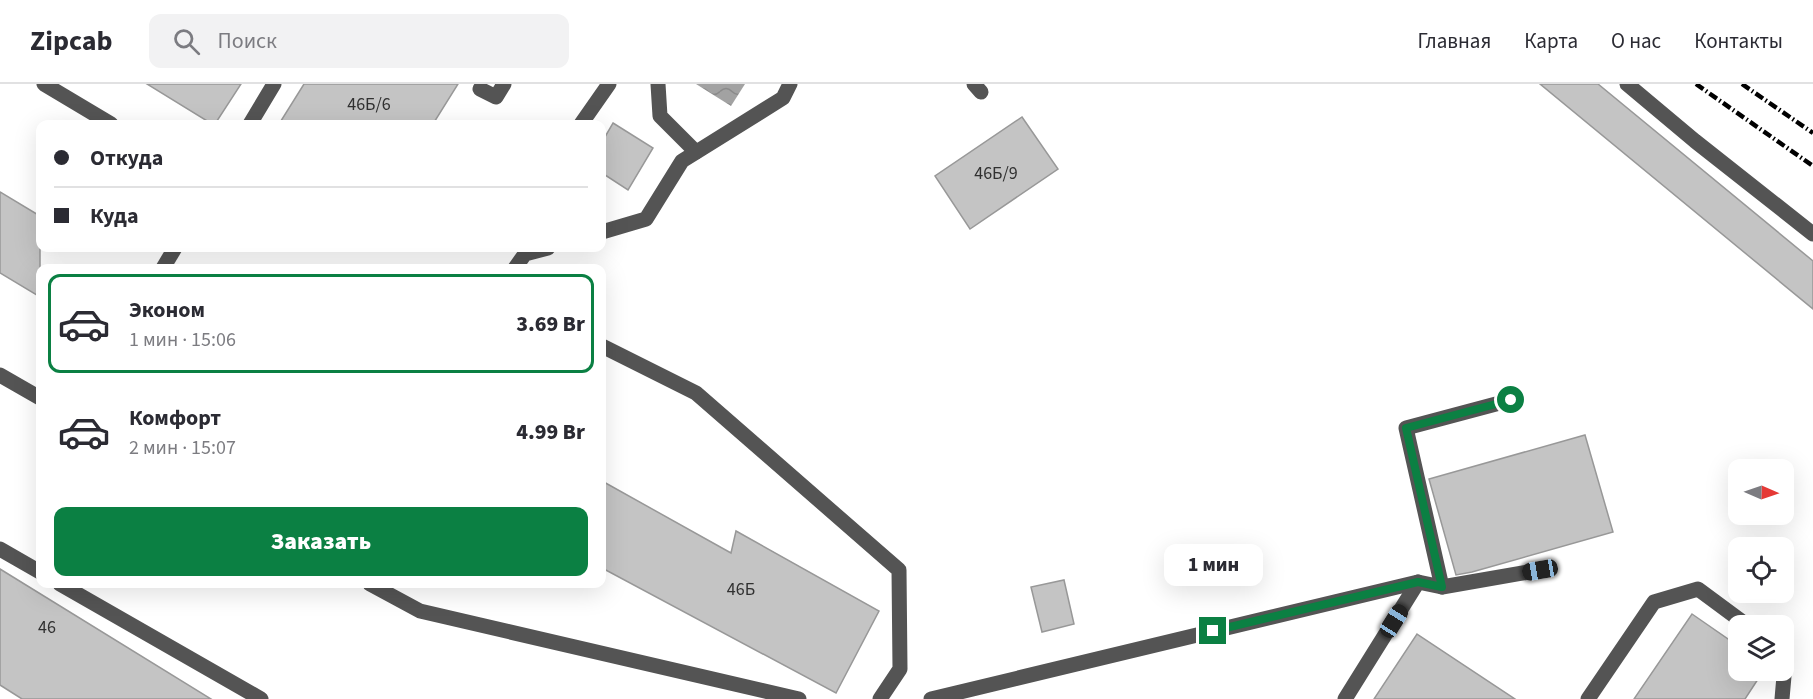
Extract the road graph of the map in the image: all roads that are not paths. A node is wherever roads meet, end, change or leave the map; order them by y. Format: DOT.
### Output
graph roads {
  1 [pos="44,84"];
  2 [pos="274,84"];
  3 [pos="504,84"];
  4 [pos="609,84"];
  5 [pos="658,84"];
  6 [pos="790,84"];
  7 [pos="1627,84"];
  8 [pos="480,89"];
  9 [pos="104,120"];
  10 [pos="252,120"];
  11 [pos="584,120"];
  12 [pos="696,152"];
  13 [pos="606,231"];
  14 [pos="1813,234"];
  15 [pos="606,348"];
  16 [pos="0,375"];
  17 [pos="36,396"];
  18 [pos="1511,400"];
  19 [pos="0,549"];
  20 [pos="36,570"];
  21 [pos="1540,570"];
  22 [pos="1418,582"];
  23 [pos="1442,587"];
  24 [pos="67,588"];
  25 [pos="377,588"];
  26 [pos="1733,615"];
  27 [pos="1784,681"];
  28 [pos="261,699"];
  29 [pos="799,699"];
  30 [pos="880,699"];
  31 [pos="931,699"];
  32 [pos="1345,699"];
  33 [pos="1588,699"];
  34 [pos="1782,699"];
  1 -- 9 [label="lane"];
  2 -- 10 [label="lane"];
  3 -- 8 [label="lane"];
  4 -- 11 [label="lane"];
  5 -- 12 [label="lane"];
  6 -- 12 [label="lane"];
  7 -- 14 [label="lane"];
  12 -- 13 [label="lane"];
  15 -- 30 [label="lane"];
  16 -- 17 [label="lane"];
  18 -- 23 [label="lane"];
  19 -- 20 [label="lane"];
  21 -- 23 [label="lane"];
  22 -- 23 [label="lane"];
  22 -- 31 [label="lane"];
  22 -- 32 [label="lane"];
  24 -- 28 [label="lane"];
  25 -- 29 [label="lane"];
  26 -- 33 [label="lane"];
  27 -- 34 [label="lane"];
}
